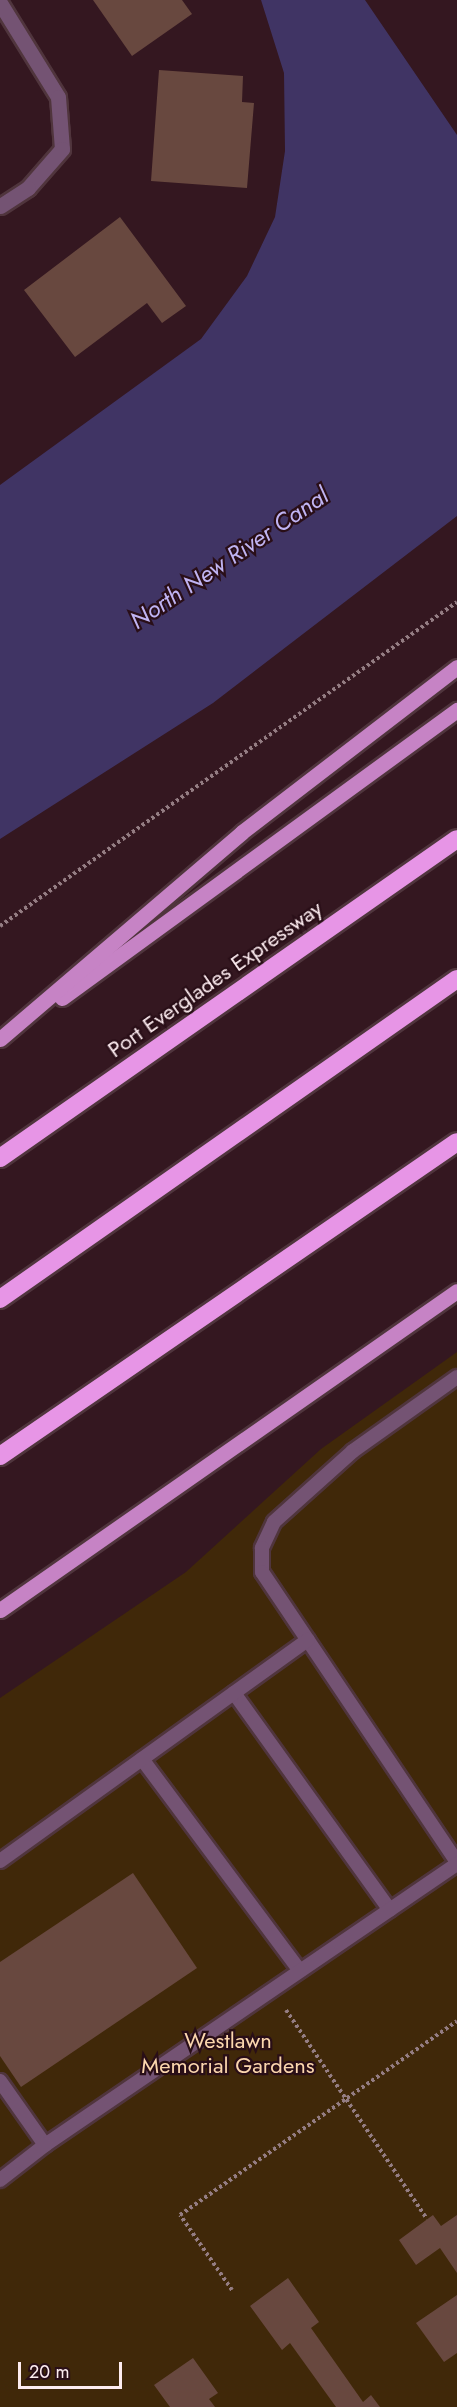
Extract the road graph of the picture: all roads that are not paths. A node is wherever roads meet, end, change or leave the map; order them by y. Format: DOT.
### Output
graph roads {
  1 [pos="0,3"];
  2 [pos="0,206"];
  3 [pos="457,667"];
  4 [pos="457,710"];
  5 [pos="457,839"];
  6 [pos="457,979"];
  7 [pos="0,1042"];
  8 [pos="457,1142"];
  9 [pos="0,1158"];
  10 [pos="457,1291"];
  11 [pos="0,1299"];
  12 [pos="457,1377"];
  13 [pos="0,1456"];
  14 [pos="0,1610"];
  15 [pos="308,1640"];
  16 [pos="234,1693"];
  17 [pos="142,1759"];
  18 [pos="0,1861"];
  19 [pos="457,1863"];
  20 [pos="390,1910"];
  21 [pos="300,1971"];
  22 [pos="0,2081"];
  23 [pos="45,2145"];
  24 [pos="0,2180"];
  1 -- 2 [label="street"];
  3 -- 7 [label="main road"];
  4 -- 7 [label="main road"];
  5 -- 9 [label="highway, Port Everglades Expressway"];
  6 -- 11 [label="highway"];
  8 -- 13 [label="highway"];
  10 -- 14 [label="main road"];
  12 -- 15 [label="lane"];
  15 -- 16 [label="lane"];
  15 -- 19 [label="lane"];
  16 -- 17 [label="lane"];
  16 -- 20 [label="lane"];
  17 -- 18 [label="lane"];
  17 -- 21 [label="lane"];
  19 -- 20 [label="lane"];
  20 -- 21 [label="lane"];
  21 -- 23 [label="lane"];
  22 -- 23 [label="lane"];
  23 -- 24 [label="lane"];
}
